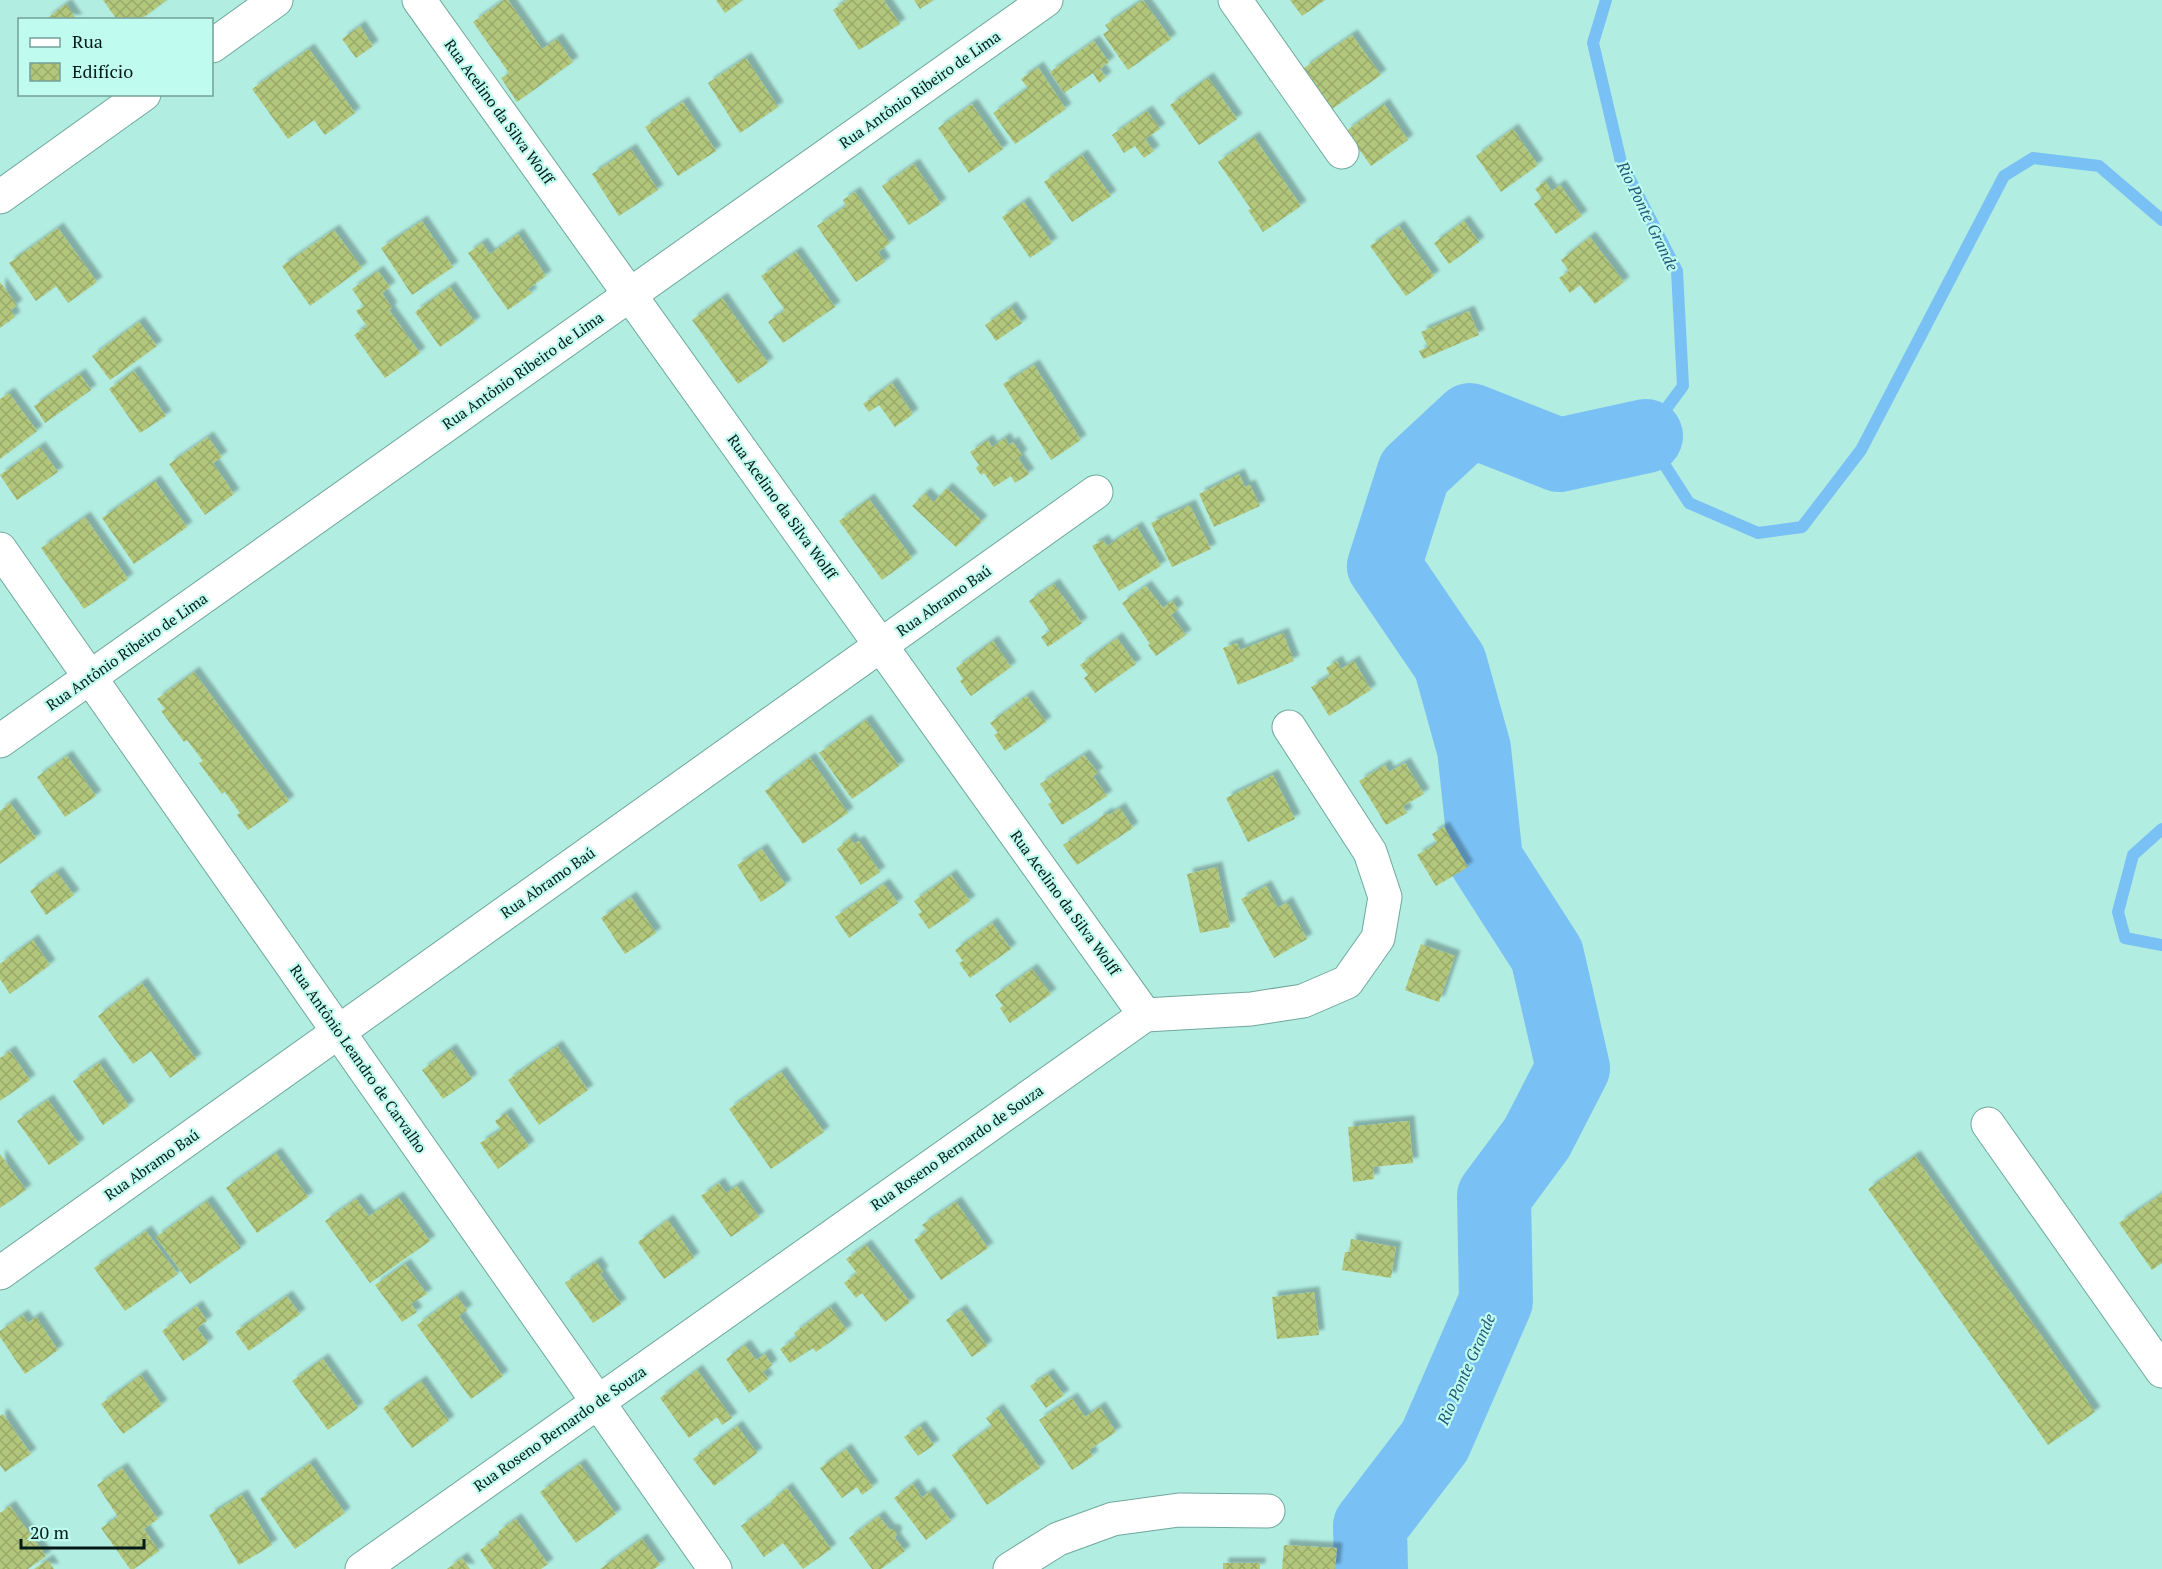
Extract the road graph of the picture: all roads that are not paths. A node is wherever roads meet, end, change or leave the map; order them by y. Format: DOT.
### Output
graph roads {
  1 [pos="276,0"];
  2 [pos="419,0"];
  3 [pos="1046,0"];
  4 [pos="1235,0"];
  5 [pos="213,45"];
  6 [pos="141,96"];
  7 [pos="1342,152"];
  8 [pos="0,197"];
  9 [pos="630,295"];
  10 [pos="1096,492"];
  11 [pos="0,549"];
  12 [pos="881,646"];
  13 [pos="90,678"];
  14 [pos="1289,727"];
  15 [pos="0,741"];
  16 [pos="1145,1015"];
  17 [pos="339,1032"];
  18 [pos="1988,1124"];
  19 [pos="0,1273"];
  20 [pos="2162,1371"];
  21 [pos="598,1402"];
  22 [pos="1268,1511"];
  23 [pos="362,1569"];
  24 [pos="715,1569"];
  25 [pos="1010,1569"];
  1 -- 5 [label="street"];
  2 -- 9 [label="street, Rua Acelino da Silva Wolff"];
  3 -- 9 [label="street, Rua Antônio Ribeiro de Lima"];
  4 -- 7 [label="street"];
  6 -- 8 [label="street"];
  9 -- 12 [label="street, Rua Acelino da Silva Wolff"];
  9 -- 13 [label="street, Rua Antônio Ribeiro de Lima"];
  10 -- 12 [label="street, Rua Abramo Baú"];
  11 -- 13 [label="street, Rua Antônio Leandro de Carvalho"];
  12 -- 16 [label="street, Rua Acelino da Silva Wolff"];
  12 -- 17 [label="street, Rua Abramo Baú"];
  13 -- 15 [label="street, Rua Antônio Ribeiro de Lima"];
  13 -- 17 [label="street, Rua Antônio Leandro de Carvalho"];
  14 -- 16 [label="street"];
  16 -- 21 [label="street, Rua Roseno Bernardo de Souza"];
  17 -- 19 [label="street, Rua Abramo Baú"];
  17 -- 21 [label="street, Rua Antônio Leandro de Carvalho"];
  18 -- 20 [label="street"];
  21 -- 23 [label="street, Rua Roseno Bernardo de Souza"];
  21 -- 24 [label="street, Rua Antônio Leandro de Carvalho"];
  22 -- 25 [label="street"];
}
